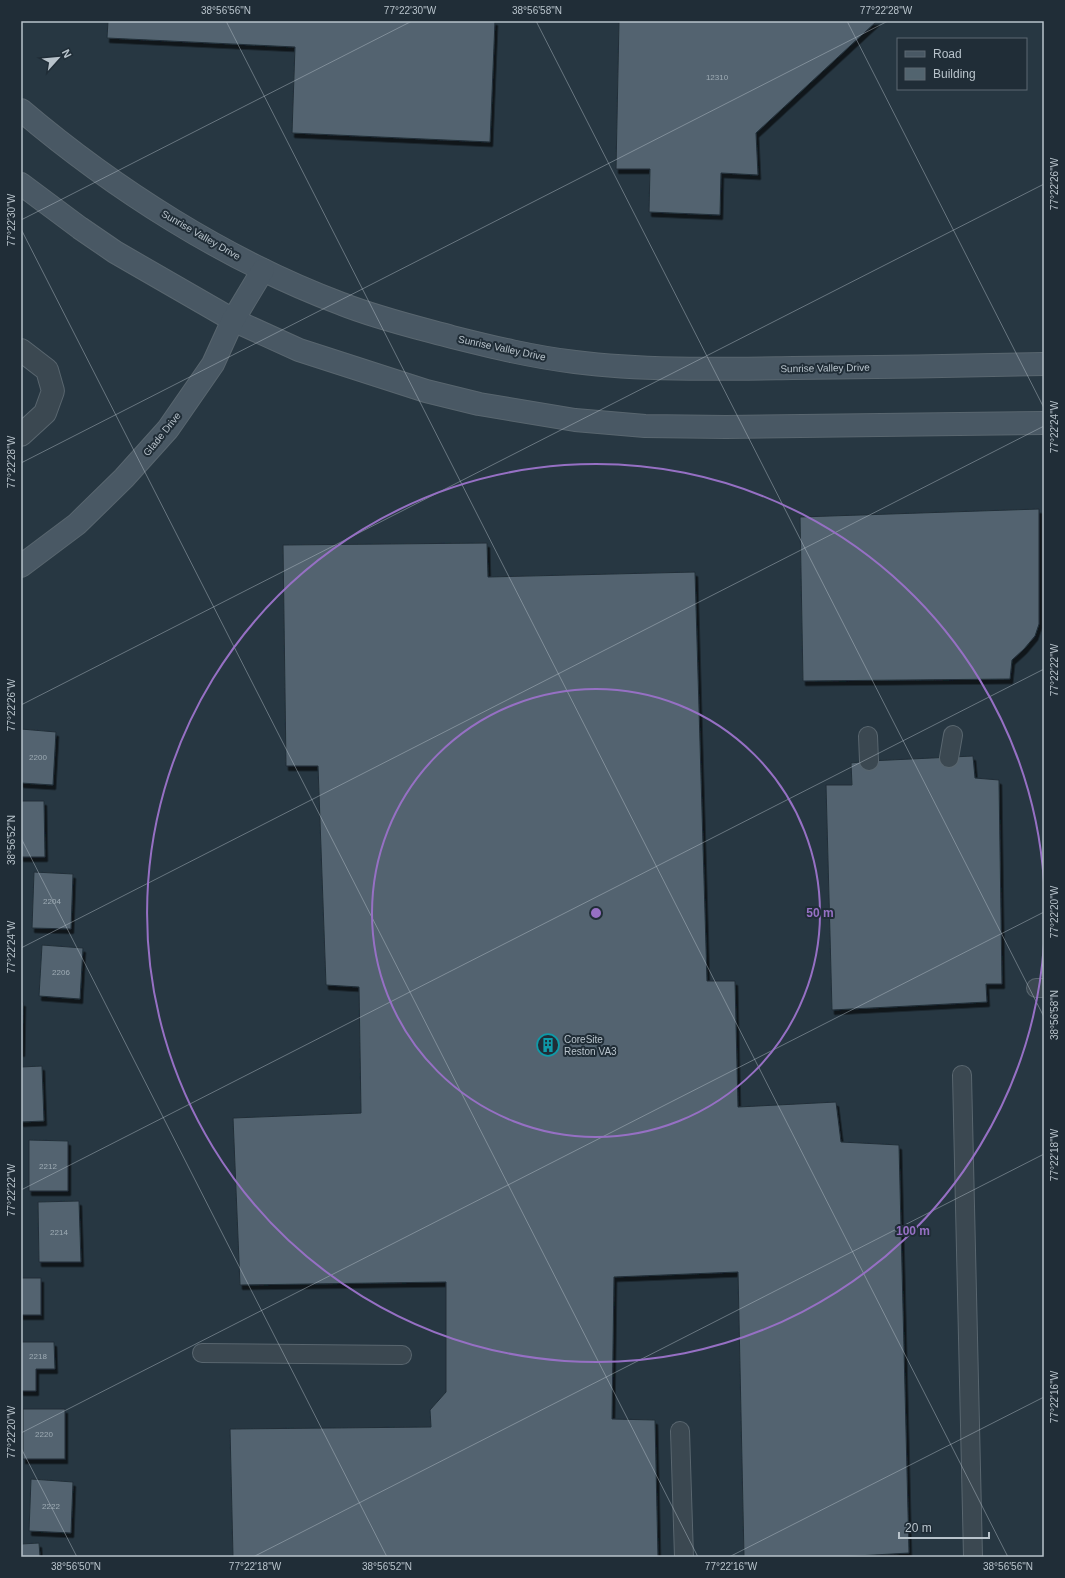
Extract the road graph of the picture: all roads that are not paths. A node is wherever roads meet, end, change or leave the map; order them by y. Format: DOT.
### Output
graph roads {
  1 [pos="21,110"];
  2 [pos="21,184"];
  3 [pos="263,270"];
  4 [pos="233,320"];
  5 [pos="21,350"];
  6 [pos="1044,364"];
  7 [pos="1044,423"];
  8 [pos="21,435"];
  9 [pos="21,566"];
  10 [pos="953,735"];
  11 [pos="868,736"];
  12 [pos="949,758"];
  13 [pos="869,760"];
  14 [pos="962,1075"];
  15 [pos="202,1353"];
  16 [pos="402,1355"];
  17 [pos="680,1431"];
  18 [pos="684,1557"];
  19 [pos="973,1557"];
  1 -- 3 [label="main road, Sunrise Valley Drive"];
  2 -- 4 [label="main road"];
  3 -- 4 [label="main road, Glade Drive"];
  3 -- 6 [label="main road, Sunrise Valley Drive"];
  4 -- 7 [label="main road"];
  4 -- 9 [label="main road, Glade Drive"];
  5 -- 8 [label="street"];
  10 -- 12 [label="lane"];
  11 -- 13 [label="lane"];
  14 -- 19 [label="lane"];
  15 -- 16 [label="lane"];
  17 -- 18 [label="lane"];
}
